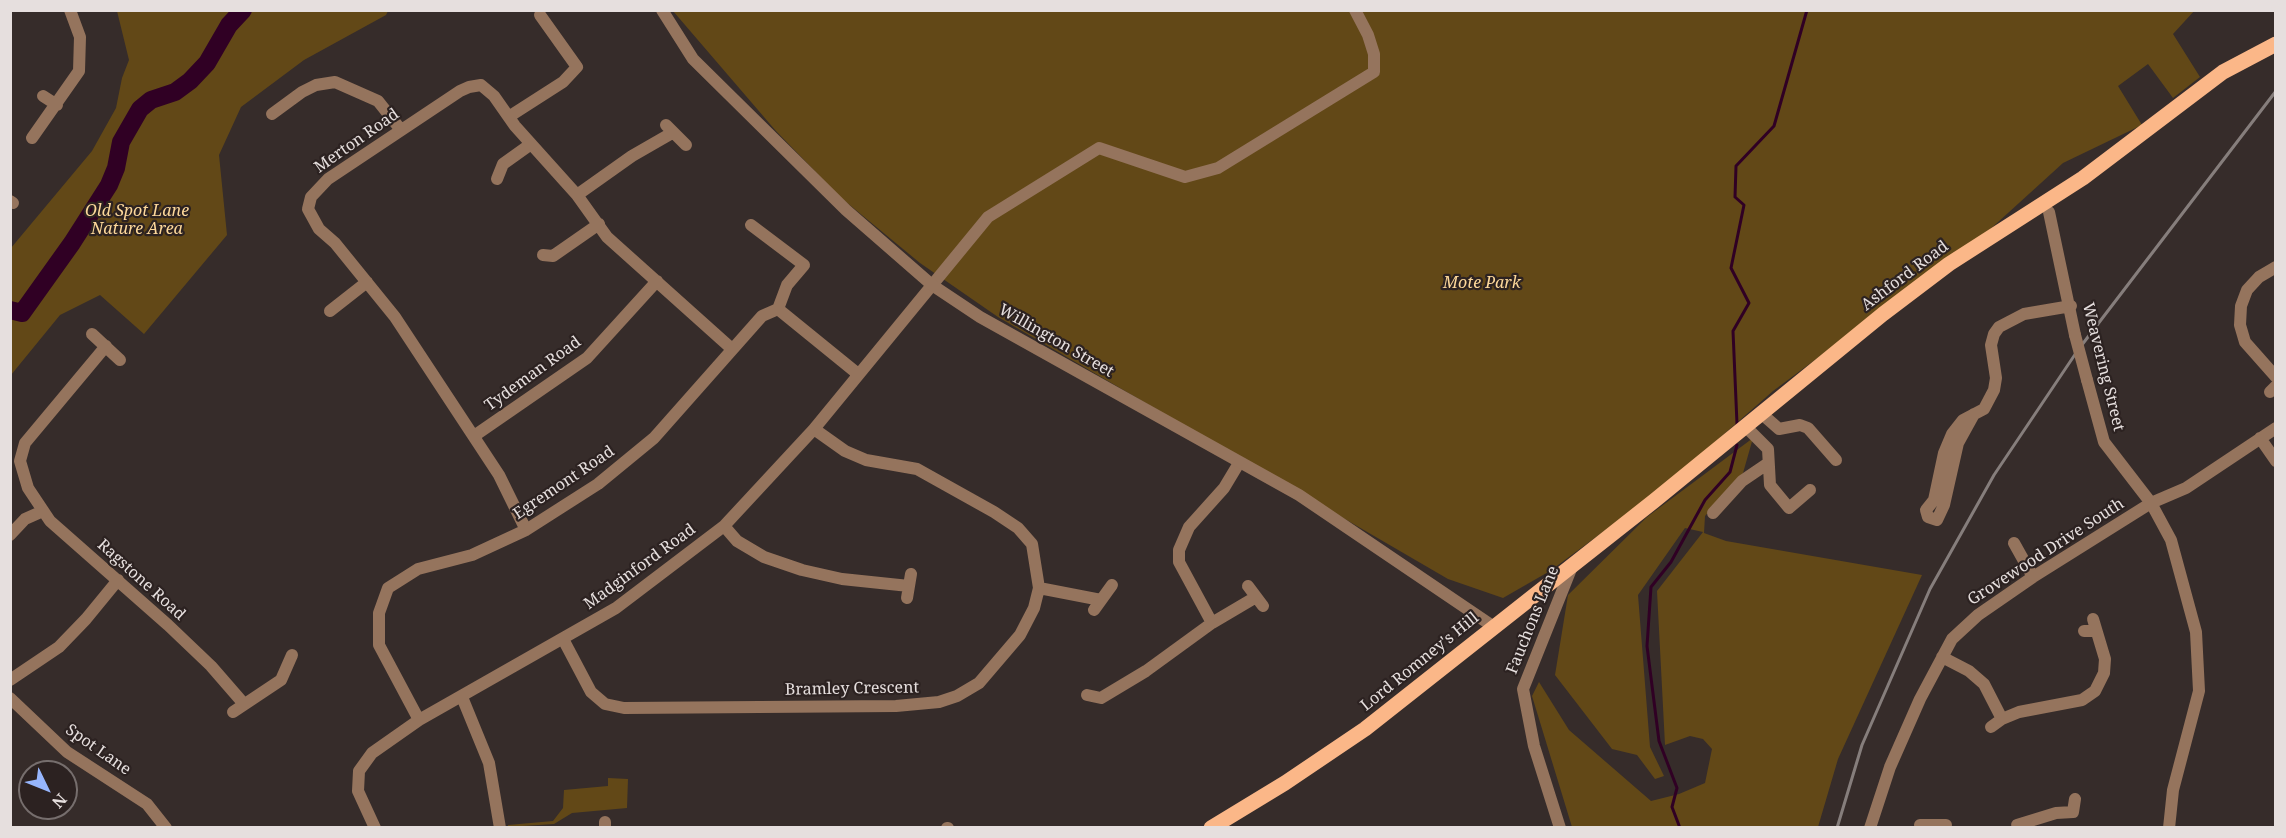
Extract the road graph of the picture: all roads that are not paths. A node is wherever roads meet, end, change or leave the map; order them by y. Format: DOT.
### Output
graph roads {
  1 [pos="70,10"];
  2 [pos="662,10"];
  3 [pos="1354,10"];
  4 [pos="540,15"];
  5 [pos="2276,44"];
  6 [pos="43,96"];
  7 [pos="57,105"];
  8 [pos="272,114"];
  9 [pos="510,116"];
  10 [pos="401,130"];
  11 [pos="32,138"];
  12 [pos="531,144"];
  13 [pos="686,145"];
  14 [pos="496,179"];
  15 [pos="577,195"];
  16 [pos="2049,212"];
  17 [pos="599,224"];
  18 [pos="751,225"];
  19 [pos="543,255"];
  20 [pos="2276,267"];
  21 [pos="657,281"];
  22 [pos="367,282"];
  23 [pos="932,285"];
  24 [pos="2071,306"];
  25 [pos="778,309"];
  26 [pos="330,311"];
  27 [pos="92,334"];
  28 [pos="106,346"];
  29 [pos="732,349"];
  30 [pos="120,360"];
  31 [pos="858,374"];
  32 [pos="2276,377"];
  33 [pos="1762,414"];
  34 [pos="1974,414"];
  35 [pos="1746,427"];
  36 [pos="2276,428"];
  37 [pos="814,429"];
  38 [pos="474,436"];
  39 [pos="2260,438"];
  40 [pos="1836,460"];
  41 [pos="2276,461"];
  42 [pos="1239,463"];
  43 [pos="1767,464"];
  44 [pos="1810,490"];
  45 [pos="2151,503"];
  46 [pos="43,511"];
  47 [pos="1713,513"];
  48 [pos="724,526"];
  49 [pos="526,530"];
  50 [pos="10,535"];
  51 [pos="2014,543"];
  52 [pos="1574,563"];
  53 [pos="2033,577"];
  54 [pos="118,580"];
  55 [pos="1112,585"];
  56 [pos="909,586"];
  57 [pos="1248,586"];
  58 [pos="1039,588"];
  59 [pos="1212,623"];
  60 [pos="1494,627"];
  61 [pos="2091,627"];
  62 [pos="563,639"];
  63 [pos="292,656"];
  64 [pos="1942,657"];
  65 [pos="10,680"];
  66 [pos="1087,695"];
  67 [pos="462,697"];
  68 [pos="10,698"];
  69 [pos="244,704"];
  70 [pos="233,712"];
  71 [pos="2002,719"];
  72 [pos="419,720"];
  73 [pos="1991,727"];
  74 [pos="2075,799"];
  75 [pos="1946,825"];
  76 [pos="2025,825"];
  77 [pos="1928,826"];
  78 [pos="166,828"];
  79 [pos="375,828"];
  80 [pos="500,828"];
  81 [pos="1211,828"];
  82 [pos="1560,828"];
  83 [pos="1870,828"];
  84 [pos="2169,828"];
  1 -- 7 [label="street"];
  2 -- 23 [label="street, Willington Street"];
  3 -- 23 [label="street, Madginford Road"];
  4 -- 9 [label="street"];
  5 -- 33 [label="main road, Ashford Road"];
  6 -- 7 [label="street"];
  7 -- 11 [label="street"];
  8 -- 10 [label="street"];
  9 -- 10 [label="street, Merton Road"];
  9 -- 12 [label="street, Merton Road"];
  10 -- 22 [label="street, Merton Road"];
  12 -- 14 [label="street"];
  12 -- 15 [label="street, Merton Road"];
  13 -- 15 [label="street"];
  15 -- 17 [label="street, Merton Road"];
  16 -- 24 [label="street, Weavering Street"];
  17 -- 19 [label="street"];
  17 -- 21 [label="street, Merton Road"];
  18 -- 25 [label="street"];
  20 -- 32 [label="street"];
  21 -- 29 [label="street, Merton Road"];
  21 -- 38 [label="street, Tydeman Road"];
  22 -- 26 [label="street"];
  22 -- 38 [label="street, Merton Road"];
  23 -- 31 [label="street, Madginford Road"];
  23 -- 42 [label="street, Willington Street"];
  24 -- 34 [label="street"];
  24 -- 45 [label="street, Weavering Street, bridge"];
  25 -- 29 [label="street, Egremont Road"];
  25 -- 31 [label="street"];
  27 -- 28 [label="street"];
  28 -- 30 [label="street"];
  28 -- 46 [label="street, Ragstone Road"];
  29 -- 49 [label="street, Egremont Road"];
  31 -- 37 [label="street, Madginford Road"];
  33 -- 35 [label="main road, Ashford Road"];
  33 -- 40 [label="street"];
  34 -- 34 [label="street"];
  35 -- 43 [label="street"];
  35 -- 52 [label="main road, Ashford Road"];
  36 -- 39 [label="street, Grovewood Drive South"];
  37 -- 48 [label="street, Madginford Road"];
  37 -- 58 [label="street"];
  38 -- 49 [label="street, Merton Road"];
  39 -- 41 [label="street"];
  39 -- 45 [label="street, Grovewood Drive South"];
  42 -- 59 [label="street"];
  42 -- 60 [label="street, Willington Street"];
  43 -- 44 [label="street"];
  43 -- 47 [label="street"];
  45 -- 53 [label="street, Grovewood Drive South"];
  45 -- 84 [label="street, Weavering Street"];
  46 -- 50 [label="street"];
  46 -- 54 [label="street, Ragstone Road"];
  48 -- 56 [label="street"];
  48 -- 62 [label="street, Madginford Road"];
  49 -- 72 [label="street, Egremont Road"];
  51 -- 53 [label="street"];
  52 -- 60 [label="main road, Lord Romney's Hill"];
  52 -- 82 [label="street, Fauchons Lane"];
  53 -- 64 [label="street, Grovewood Drive South"];
  54 -- 65 [label="street"];
  54 -- 69 [label="street, Ragstone Road"];
  55 -- 58 [label="street"];
  57 -- 59 [label="street"];
  58 -- 62 [label="street, Bramley Crescent"];
  59 -- 66 [label="street"];
  60 -- 81 [label="main road, Lord Romney's Hill"];
  61 -- 71 [label="street"];
  62 -- 67 [label="street, Madginford Road"];
  63 -- 69 [label="street"];
  64 -- 71 [label="street"];
  64 -- 83 [label="street, Grovewood Drive South"];
  67 -- 72 [label="street, Madginford Road"];
  67 -- 80 [label="street"];
  68 -- 78 [label="street, Spot Lane"];
  69 -- 70 [label="street"];
  71 -- 73 [label="street"];
  72 -- 79 [label="street, Madginford Road"];
  74 -- 76 [label="street"];
  75 -- 77 [label="street"];
}
